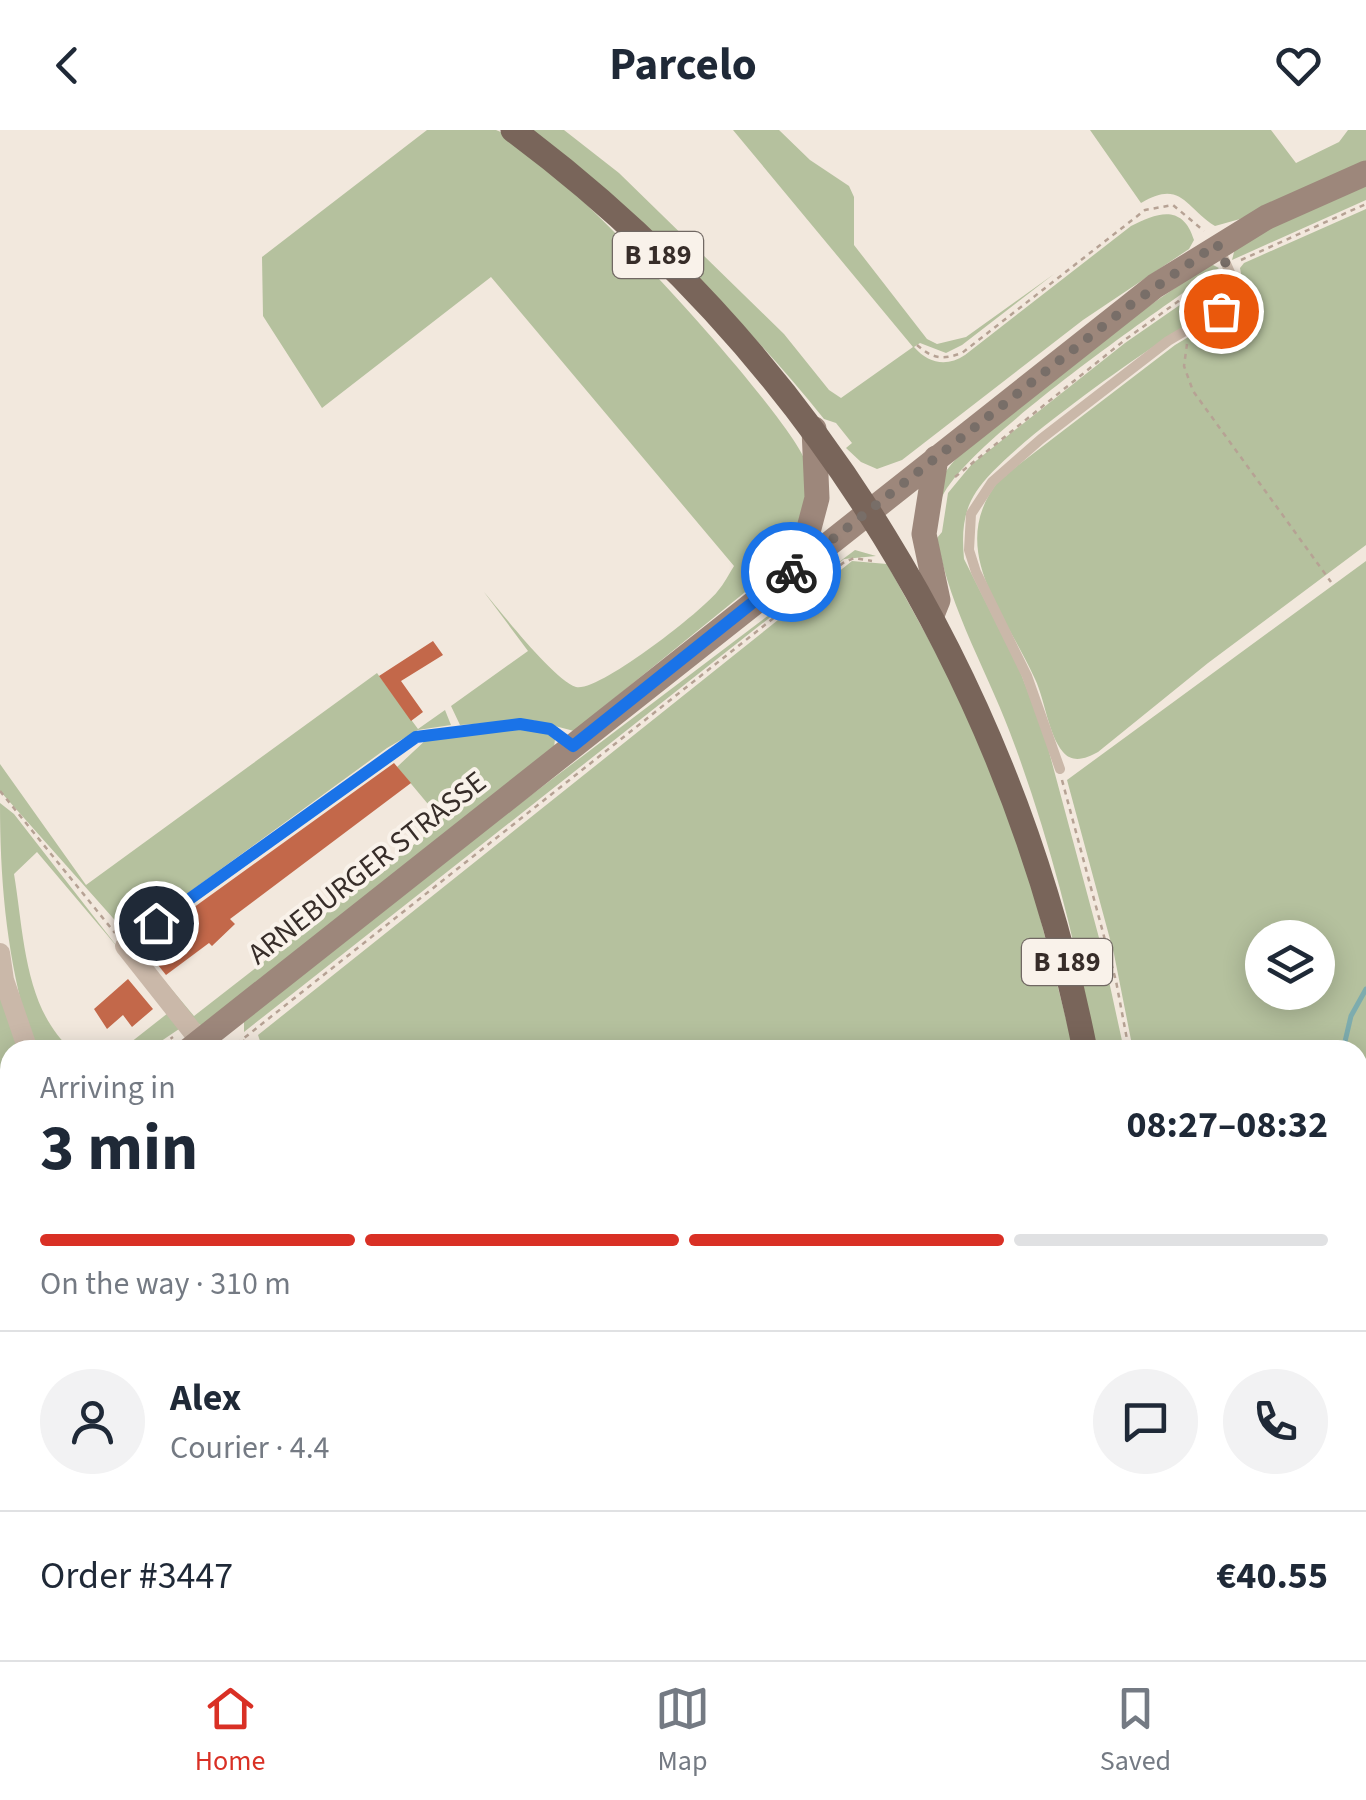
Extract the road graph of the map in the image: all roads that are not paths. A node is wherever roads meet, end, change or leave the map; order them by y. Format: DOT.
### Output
graph roads {
  1 [pos="513,130"];
  2 [pos="1366,173"];
  3 [pos="1222,255"];
  4 [pos="814,428"];
  5 [pos="936,458"];
  6 [pos="869,510"];
  7 [pos="798,566"];
  8 [pos="932,615"];
  9 [pos="579,741"];
  10 [pos="1060,769"];
  11 [pos="125,946"];
  12 [pos="0,952"];
  13 [pos="25,1040"];
  14 [pos="190,1040"];
  15 [pos="202,1040"];
  16 [pos="1084,1040"];
  1 -- 4 [label="main road, B 189"];
  2 -- 3 [label="main road, ARNEBURGER STRASSE"];
  3 -- 5 [label="main road, ARNEBURGER STRASSE"];
  3 -- 10 [label="lane"];
  4 -- 6 [label="main road, B 189"];
  4 -- 7 [label="main road"];
  5 -- 6 [label="main road, ARNEBURGER STRASSE"];
  5 -- 8 [label="main road"];
  6 -- 7 [label="main road, ARNEBURGER STRASSE"];
  6 -- 8 [label="main road, B 189"];
  7 -- 9 [label="main road, ARNEBURGER STRASSE"];
  8 -- 16 [label="main road, B 189"];
  9 -- 11 [label="lane"];
  9 -- 15 [label="main road, ARNEBURGER STRASSE"];
  11 -- 14 [label="street"];
  12 -- 13 [label="street"];
}
